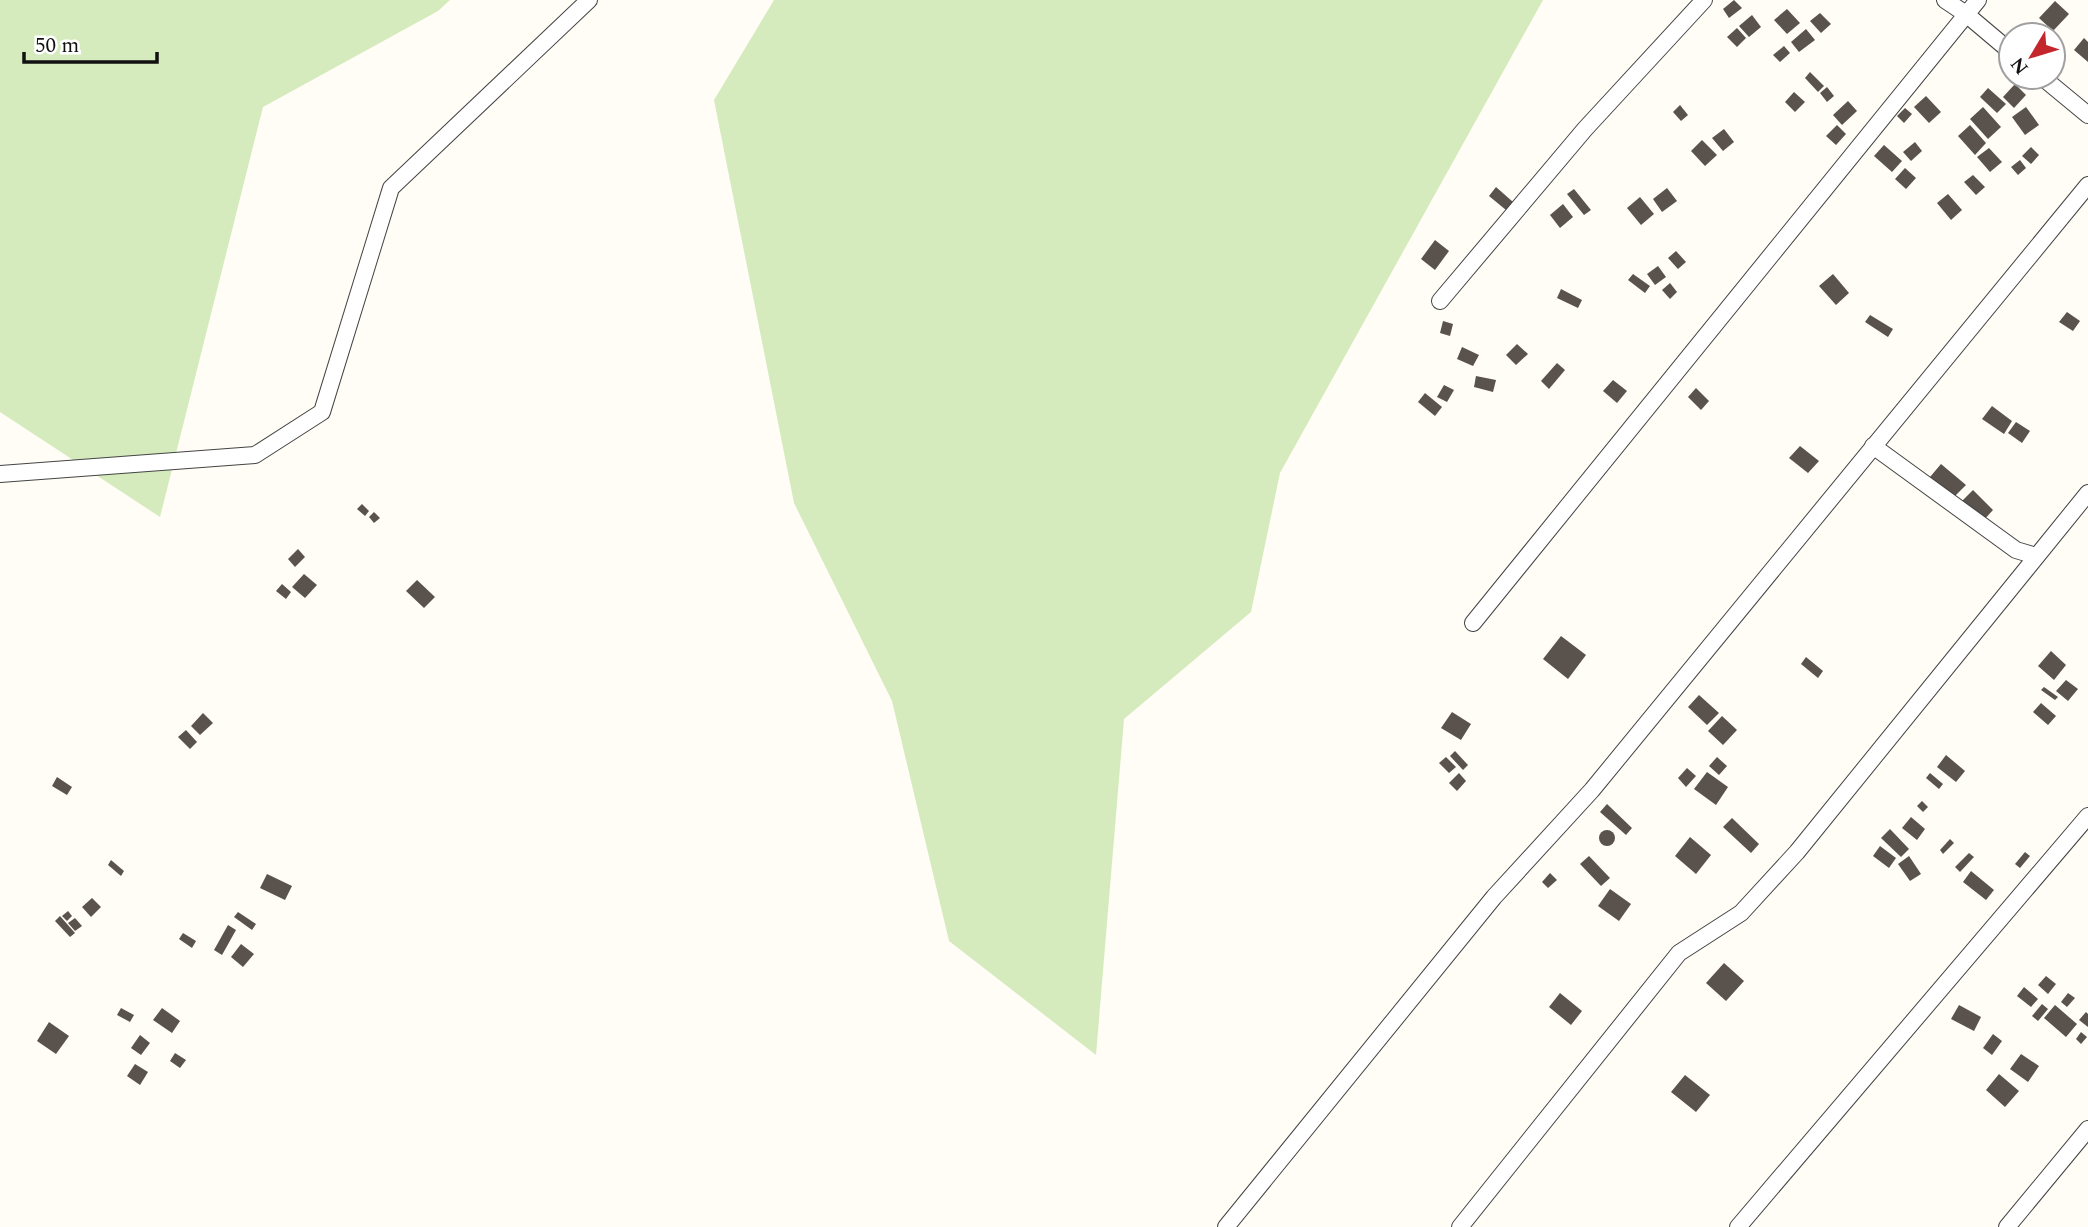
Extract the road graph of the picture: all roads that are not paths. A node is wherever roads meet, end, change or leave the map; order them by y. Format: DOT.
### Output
graph roads {
  1 [pos="589,0"];
  2 [pos="1704,0"];
  3 [pos="1945,0"];
  4 [pos="1978,0"];
  5 [pos="1966,15"];
  6 [pos="1997,40"];
  7 [pos="2059,91"];
  8 [pos="2088,115"];
  9 [pos="2088,185"];
  10 [pos="1440,301"];
  11 [pos="1874,446"];
  12 [pos="0,474"];
  13 [pos="2088,493"];
  14 [pos="2036,556"];
  15 [pos="1473,623"];
  16 [pos="2088,816"];
  17 [pos="2088,1129"];
  18 [pos="1226,1227"];
  19 [pos="1460,1227"];
  20 [pos="1738,1227"];
  21 [pos="2007,1227"];
  1 -- 12 [label="street"];
  2 -- 10 [label="street"];
  3 -- 5 [label="street"];
  4 -- 5 [label="street"];
  5 -- 6 [label="street"];
  5 -- 15 [label="street"];
  7 -- 8 [label="street"];
  9 -- 11 [label="street"];
  11 -- 14 [label="street"];
  11 -- 18 [label="street"];
  13 -- 14 [label="street"];
  14 -- 19 [label="street"];
  16 -- 20 [label="street"];
  17 -- 21 [label="street"];
}
